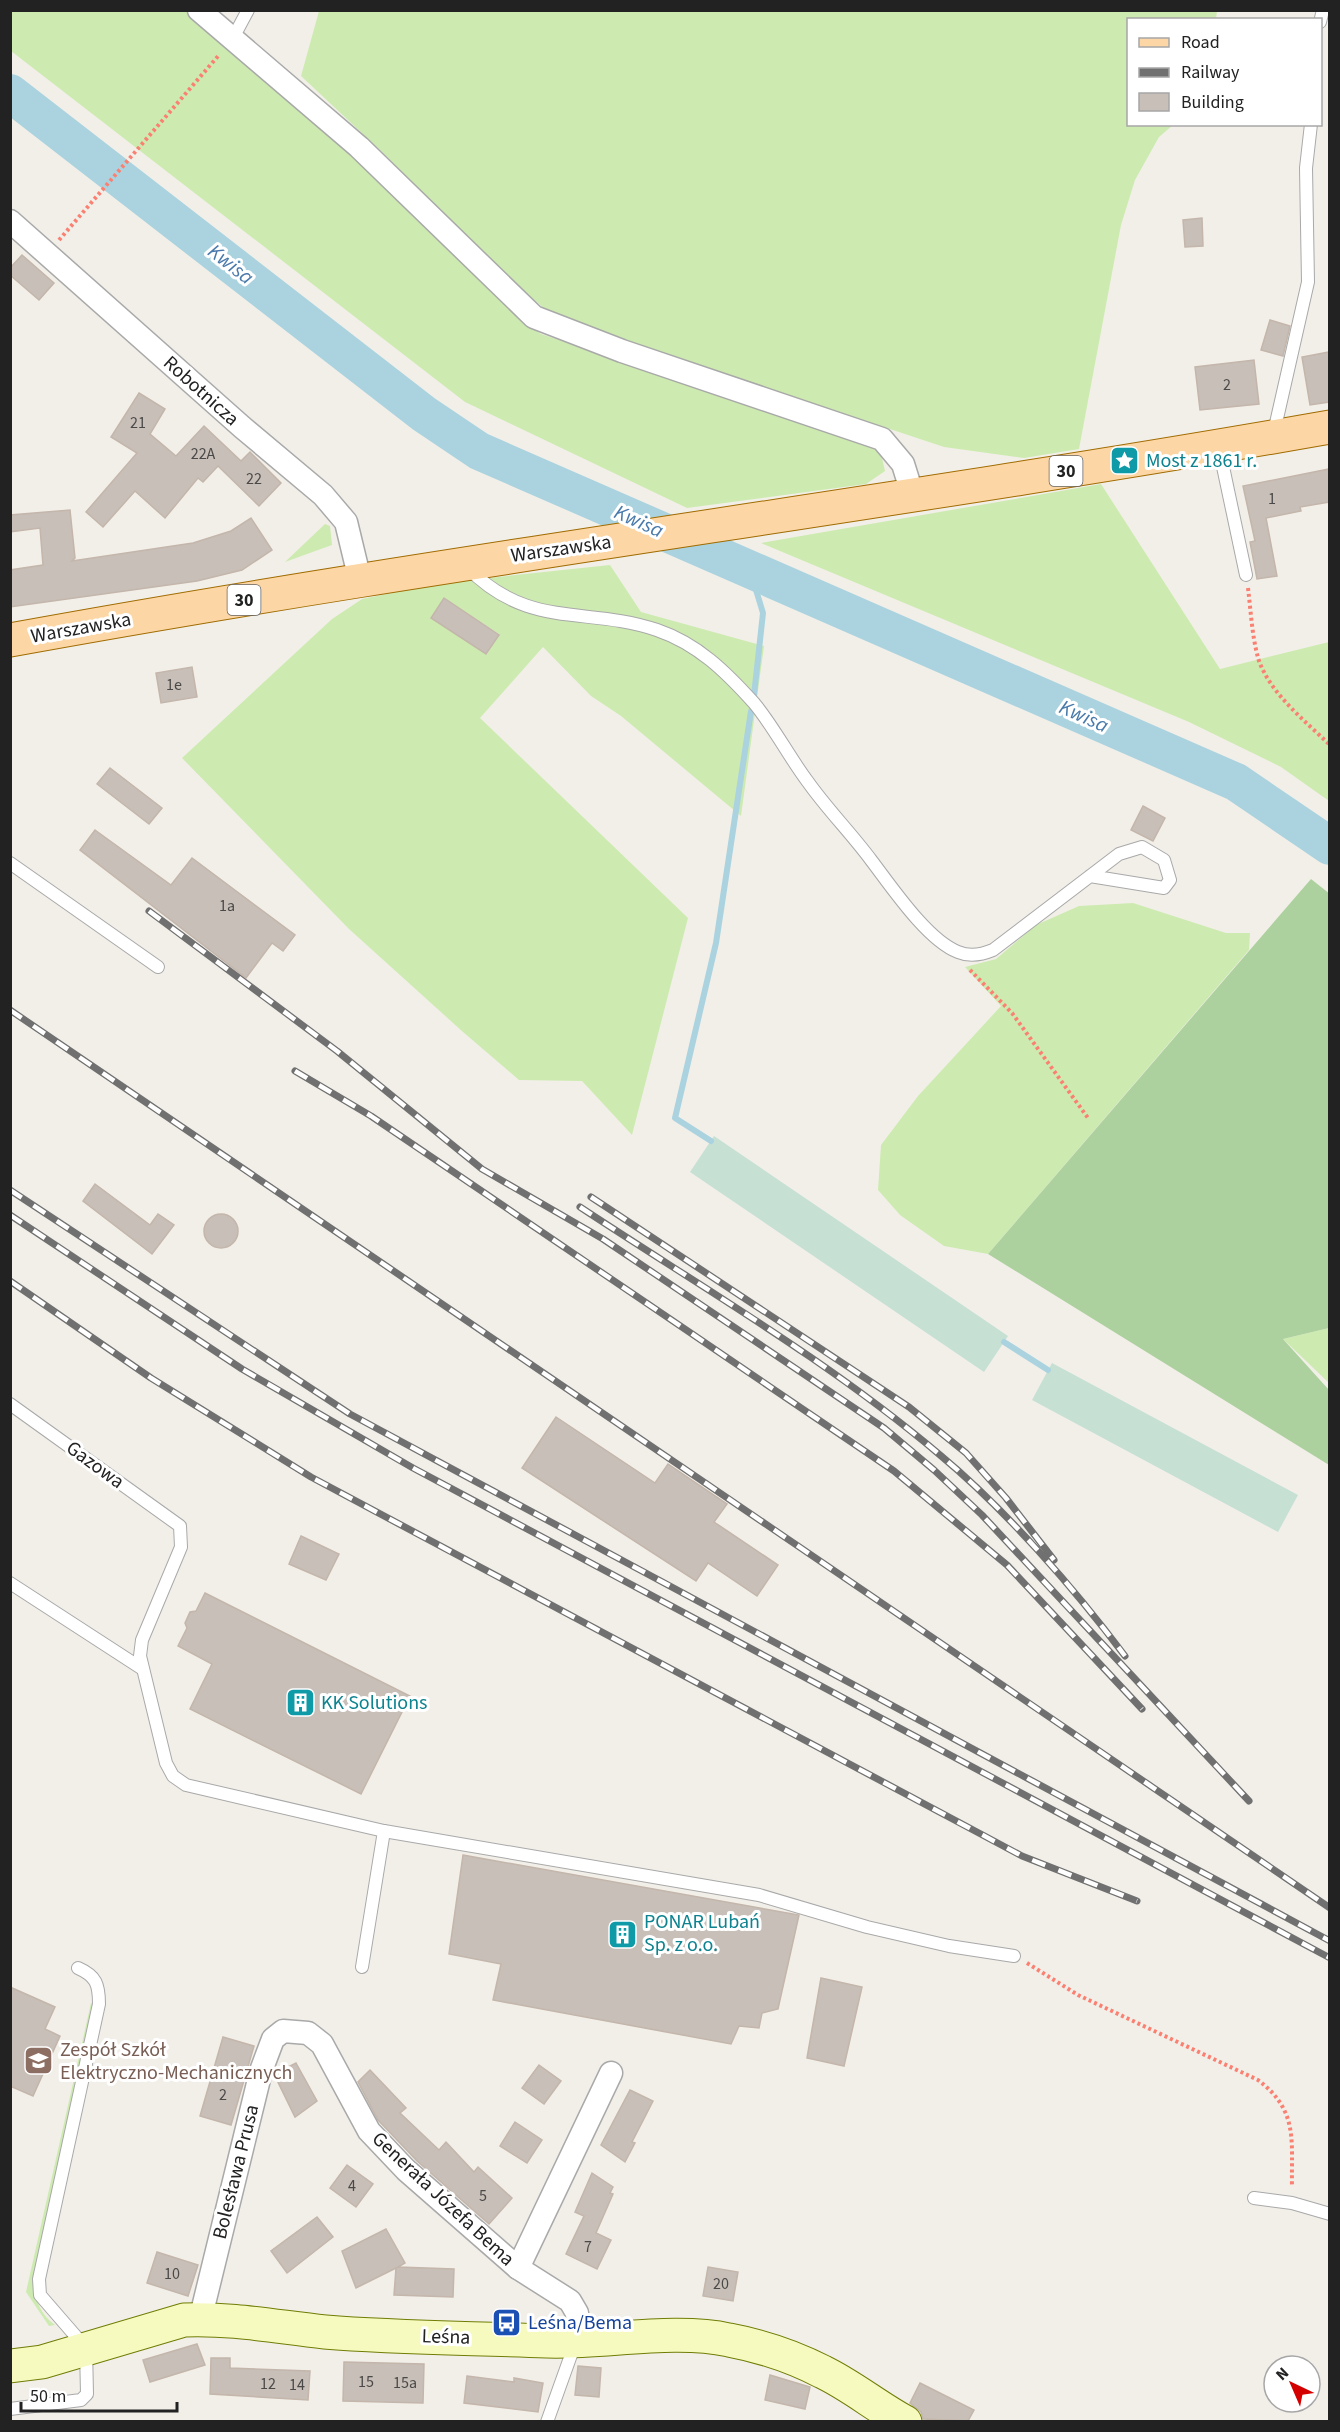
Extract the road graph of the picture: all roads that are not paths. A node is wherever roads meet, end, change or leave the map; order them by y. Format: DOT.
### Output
graph roads {
  1 [pos="199,10"];
  2 [pos="248,10"];
  3 [pos="233,38"];
  4 [pos="1311,126"];
  5 [pos="10,221"];
  6 [pos="1329,427"];
  7 [pos="1277,436"];
  8 [pos="1218,447"];
  9 [pos="900,498"];
  10 [pos="471,563"];
  11 [pos="1246,575"];
  12 [pos="360,580"];
  13 [pos="10,640"];
  14 [pos="10,863"];
  15 [pos="1090,876"];
  16 [pos="159,967"];
  17 [pos="10,1404"];
  18 [pos="10,1583"];
  19 [pos="141,1668"];
  20 [pos="384,1831"];
  21 [pos="1014,1956"];
  22 [pos="362,1967"];
  23 [pos="78,1968"];
  24 [pos="283,2031"];
  25 [pos="611,2073"];
  26 [pos="1254,2198"];
  27 [pos="1329,2214"];
  28 [pos="518,2268"];
  29 [pos="200,2319"];
  30 [pos="579,2342"];
  31 [pos="86,2348"];
  32 [pos="10,2366"];
  33 [pos="10,2409"];
  34 [pos="547,2421"];
  35 [pos="905,2421"];
  1 -- 3 [label="street"];
  2 -- 3 [label="lane"];
  3 -- 9 [label="street"];
  4 -- 7 [label="lane"];
  5 -- 12 [label="street, Robotnicza"];
  6 -- 7 [label="main road, 30"];
  7 -- 8 [label="main road, 30"];
  8 -- 9 [label="main road, Warszawska / 30"];
  8 -- 11 [label="lane"];
  9 -- 10 [label="main road, Warszawska / 30"];
  10 -- 12 [label="main road, Warszawska / 30"];
  10 -- 15 [label="lane"];
  12 -- 13 [label="main road, Warszawska / 30"];
  14 -- 16 [label="lane"];
  15 -- 15 [label="lane"];
  17 -- 19 [label="lane, Gazowa"];
  18 -- 19 [label="lane"];
  19 -- 20 [label="lane"];
  20 -- 21 [label="lane"];
  20 -- 22 [label="lane"];
  23 -- 31 [label="lane"];
  24 -- 28 [label="street, Generała Józefa Bema"];
  24 -- 29 [label="street, Bolesława Prusa"];
  25 -- 28 [label="street"];
  26 -- 27 [label="lane"];
  28 -- 30 [label="street, Generała Józefa Bema"];
  29 -- 30 [label="main road, Leśna"];
  29 -- 31 [label="main road, Leśna"];
  30 -- 34 [label="lane"];
  30 -- 35 [label="main road, Leśna"];
  31 -- 32 [label="main road, Leśna"];
  31 -- 33 [label="lane"];
}
